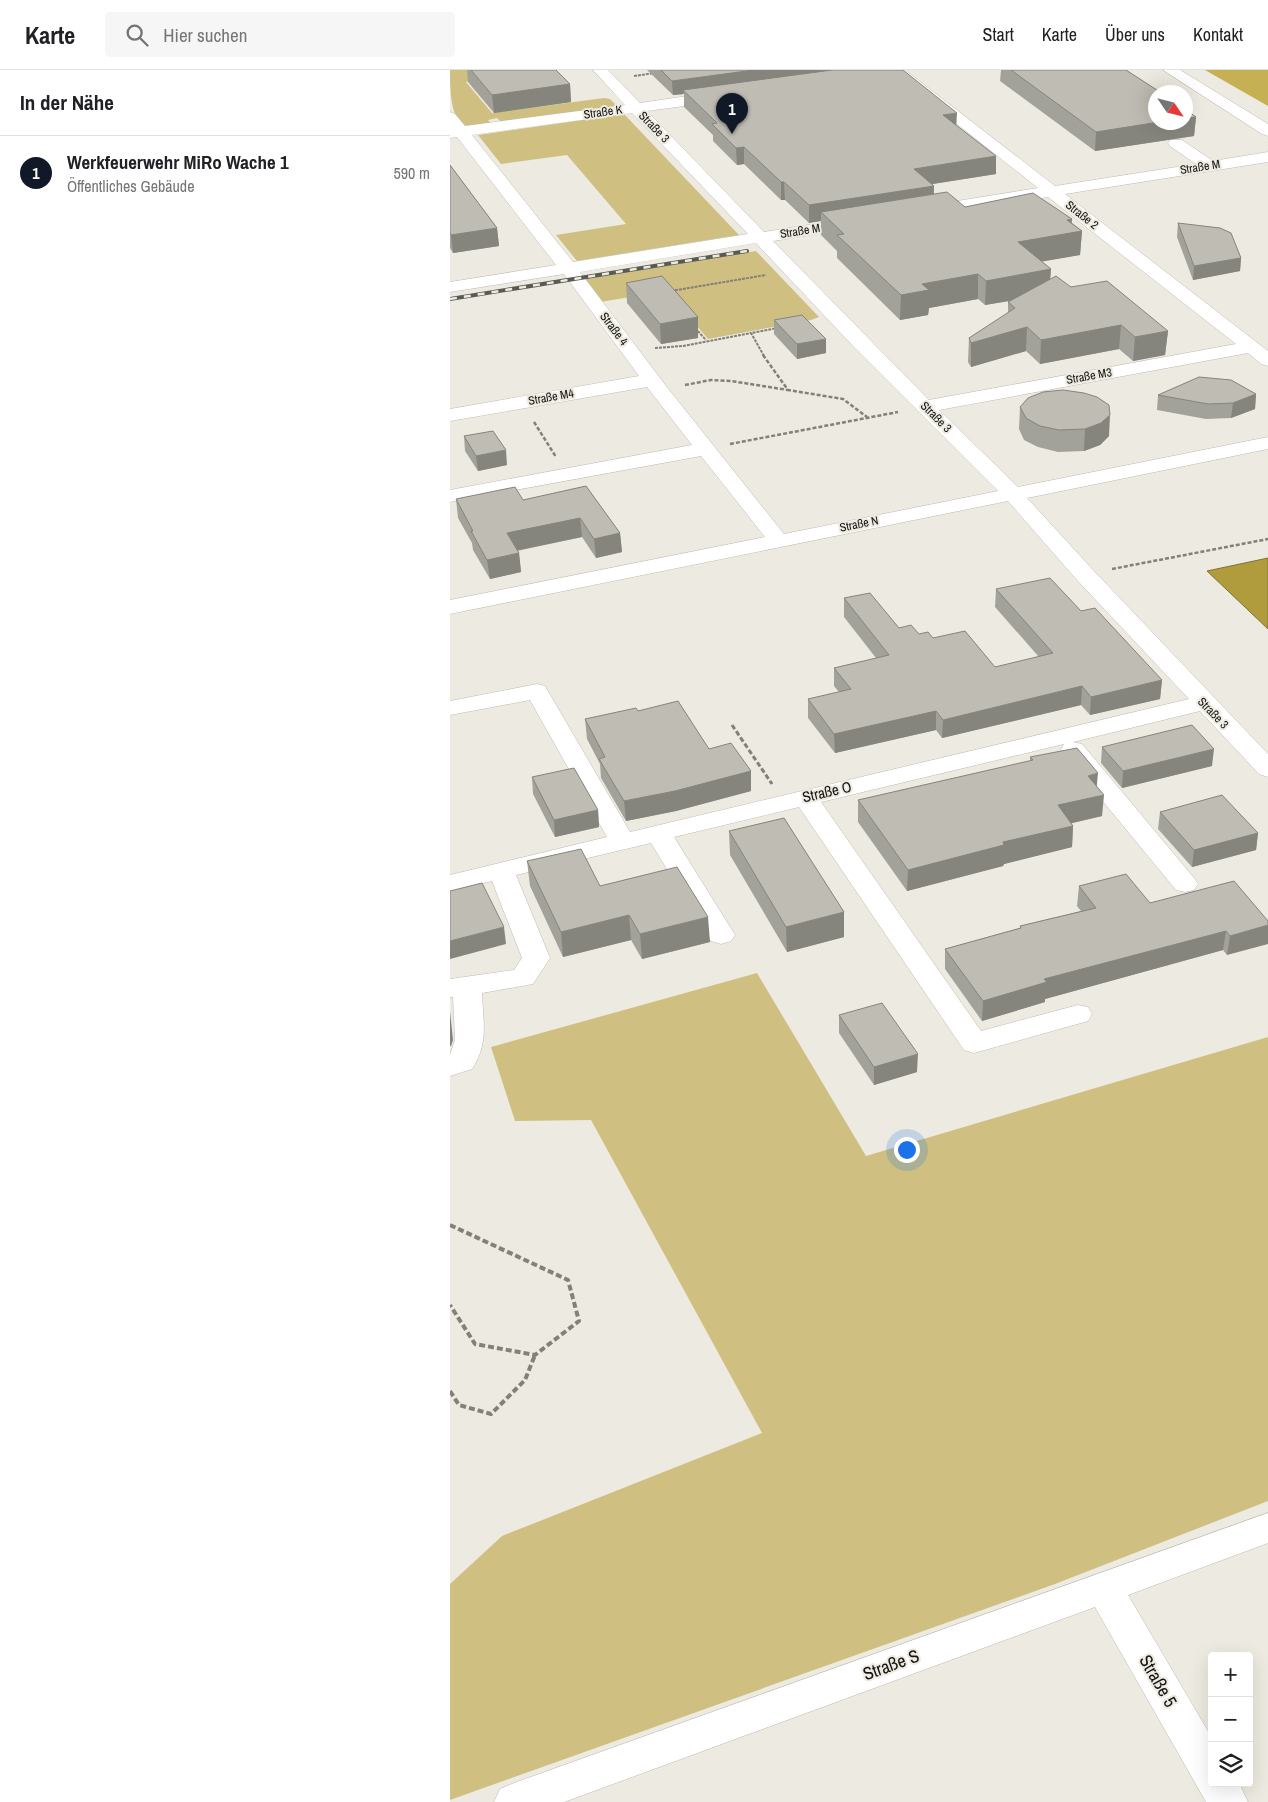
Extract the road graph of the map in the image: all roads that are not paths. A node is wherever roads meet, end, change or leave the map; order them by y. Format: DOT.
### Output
graph roads {
  1 [pos="900,70"];
  2 [pos="1170,70"];
  3 [pos="879,74"];
  4 [pos="604,75"];
  5 [pos="734,94"];
  6 [pos="634,107"];
  7 [pos="454,127"];
  8 [pos="1268,131"];
  9 [pos="1176,143"];
  10 [pos="1268,157"];
  11 [pos="1210,165"];
  12 [pos="1051,191"];
  13 [pos="915,213"];
  14 [pos="876,219"];
  15 [pos="759,238"];
  16 [pos="568,268"];
  17 [pos="450,269"];
  18 [pos="455,286"];
  19 [pos="1252,346"];
  20 [pos="1268,360"];
  21 [pos="655,385"];
  22 [pos="926,406"];
  23 [pos="450,415"];
  24 [pos="1268,443"];
  25 [pos="705,449"];
  26 [pos="1012,493"];
  27 [pos="450,496"];
  28 [pos="778,540"];
  29 [pos="450,607"];
  30 [pos="1204,704"];
  31 [pos="450,708"];
  32 [pos="1063,736"];
  33 [pos="1268,769"];
  34 [pos="794,800"];
  35 [pos="658,833"];
  36 [pos="623,842"];
  37 [pos="501,871"];
  38 [pos="450,883"];
  39 [pos="1185,884"];
  40 [pos="721,935"];
  41 [pos="459,987"];
  42 [pos="1078,1014"];
  43 [pos="450,1066"];
  44 [pos="1268,1528"];
  45 [pos="1104,1588"];
  46 [pos="1208,1767"];
  47 [pos="1219,1787"];
  48 [pos="514,1802"];
  49 [pos="1228,1802"];
  1 -- 3 [label="street"];
  1 -- 12 [label="street, Straße 2"];
  2 -- 8 [label="street"];
  4 -- 6 [label="street, Straße 3"];
  5 -- 6 [label="street, Straße K"];
  6 -- 7 [label="street, Straße K"];
  6 -- 15 [label="street, Straße 3"];
  7 -- 16 [label="street, Straße 4"];
  9 -- 11 [label="street"];
  10 -- 11 [label="street, Straße M"];
  11 -- 12 [label="street, Straße M"];
  12 -- 13 [label="street, Straße M"];
  12 -- 19 [label="street, Straße 2"];
  14 -- 15 [label="street, Straße M"];
  15 -- 16 [label="street, Straße M"];
  15 -- 22 [label="street, Straße 3"];
  16 -- 18 [label="street, Straße M"];
  16 -- 21 [label="street, Straße 4"];
  17 -- 18 [label="street"];
  19 -- 20 [label="street, Straße 2"];
  19 -- 22 [label="street, Straße M3"];
  21 -- 23 [label="street, Straße M4"];
  21 -- 25 [label="street, Straße 4"];
  22 -- 26 [label="street, Straße 3"];
  24 -- 26 [label="street, Straße N"];
  25 -- 27 [label="street"];
  25 -- 28 [label="street, Straße 4"];
  26 -- 28 [label="street, Straße N"];
  26 -- 30 [label="street, Straße 3"];
  28 -- 29 [label="street, Straße N"];
  30 -- 32 [label="street, Straße O"];
  30 -- 33 [label="street, Straße 3"];
  31 -- 36 [label="street"];
  32 -- 34 [label="street, Straße O"];
  32 -- 39 [label="street"];
  34 -- 35 [label="street, Straße O"];
  34 -- 42 [label="street"];
  35 -- 36 [label="street, Straße O"];
  35 -- 40 [label="street"];
  36 -- 37 [label="street, Straße O"];
  37 -- 38 [label="street, Straße O"];
  37 -- 41 [label="street"];
  41 -- 43 [label="street"];
  44 -- 45 [label="street, Straße S"];
  45 -- 46 [label="street, Straße 5"];
  45 -- 48 [label="street, Straße S"];
  47 -- 49 [label="street"];
}
